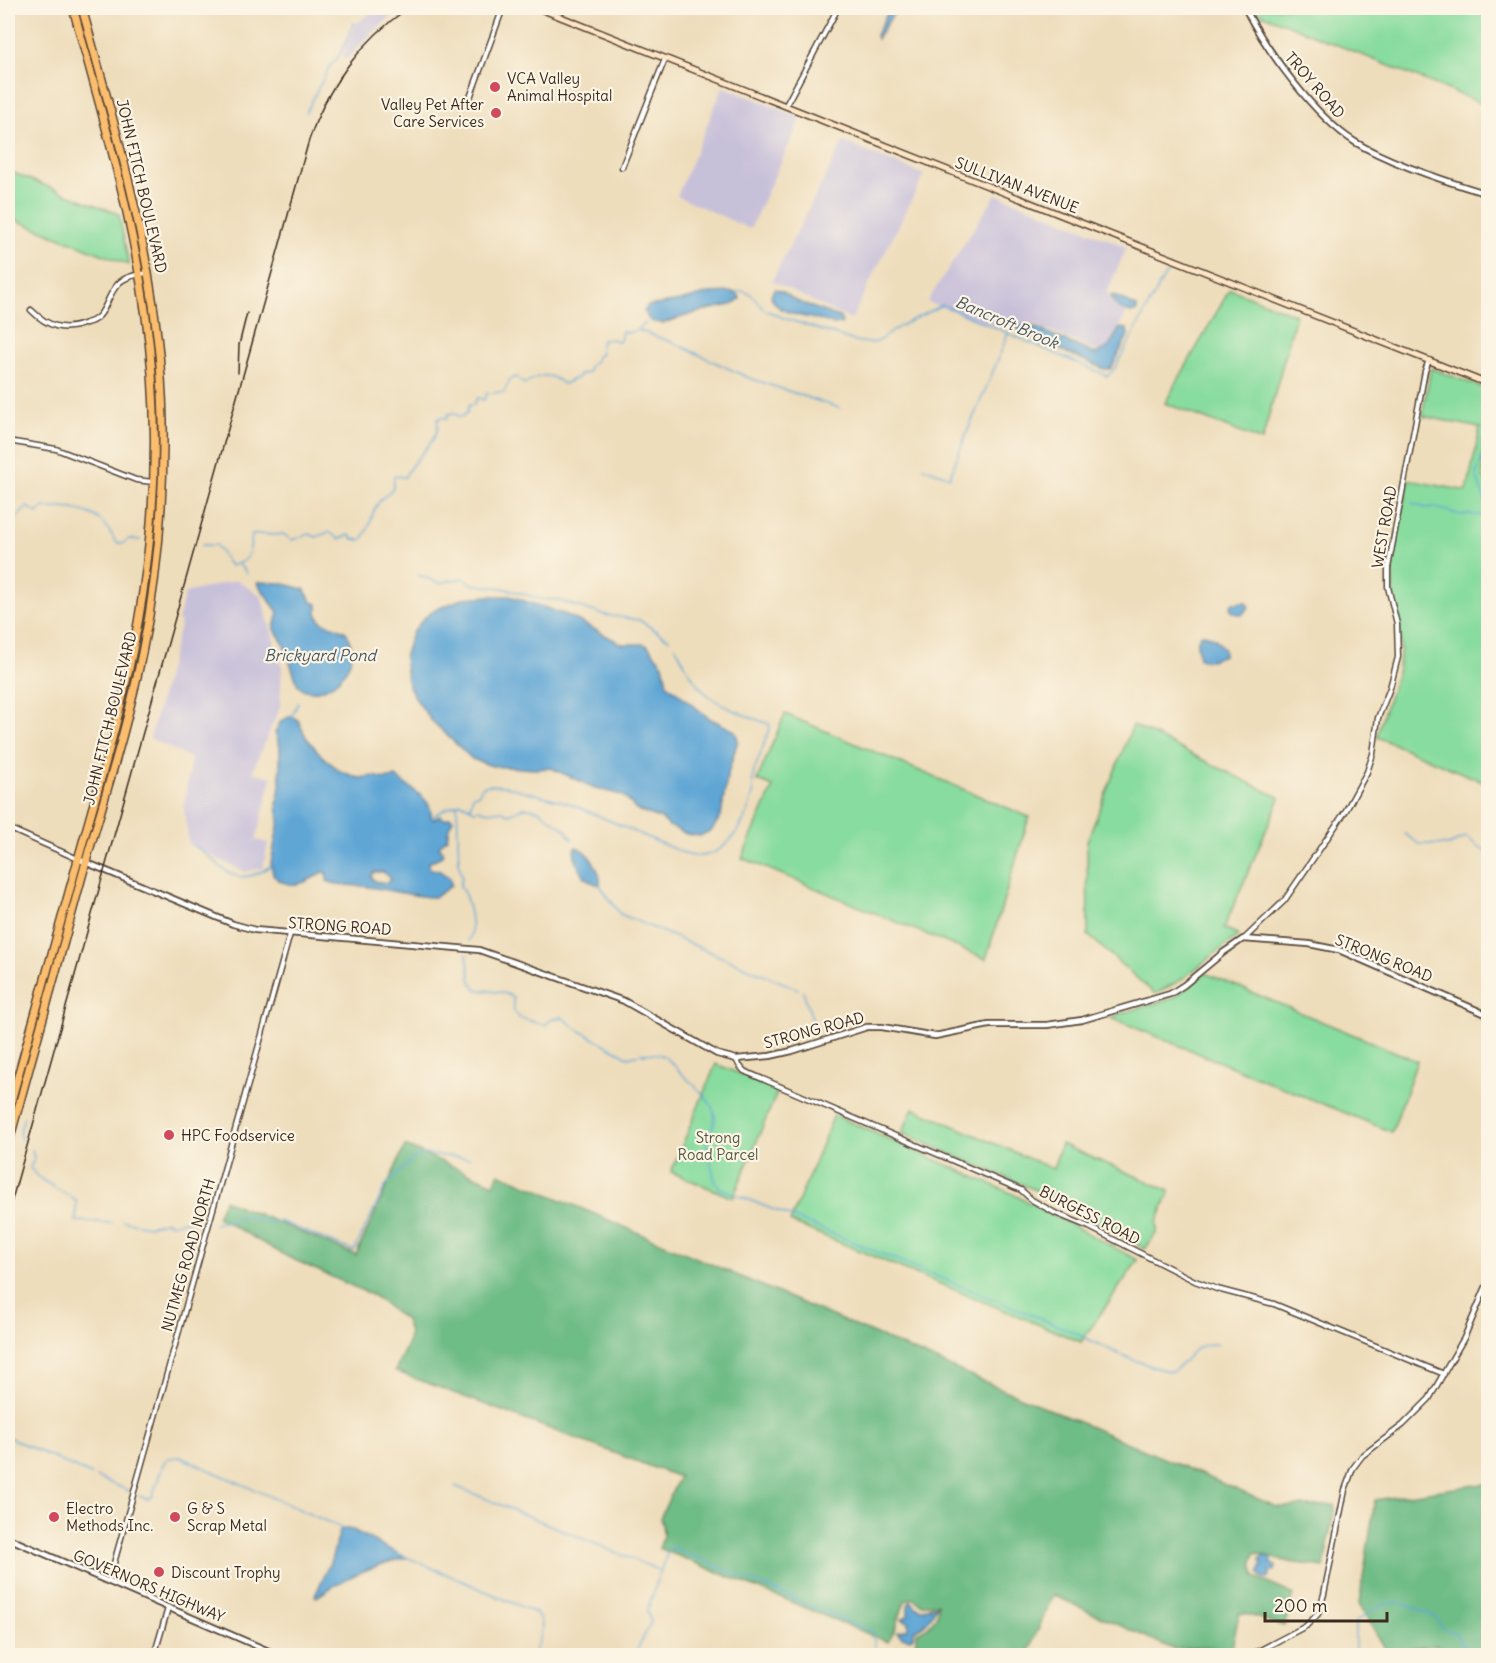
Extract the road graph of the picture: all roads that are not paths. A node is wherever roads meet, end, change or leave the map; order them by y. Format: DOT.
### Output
graph roads {
  1 [pos="73,8"];
  2 [pos="82,8"];
  3 [pos="503,8"];
  4 [pos="538,8"];
  5 [pos="838,8"];
  6 [pos="1245,8"];
  7 [pos="665,58"];
  8 [pos="107,98"];
  9 [pos="98,100"];
  10 [pos="468,103"];
  11 [pos="786,105"];
  12 [pos="622,167"];
  13 [pos="1488,194"];
  14 [pos="150,273"];
  15 [pos="140,274"];
  16 [pos="31,310"];
  17 [pos="1429,360"];
  18 [pos="160,369"];
  19 [pos="152,370"];
  20 [pos="1488,384"];
  21 [pos="163,427"];
  22 [pos="154,428"];
  23 [pos="8,441"];
  24 [pos="153,483"];
  25 [pos="162,483"];
  26 [pos="140,609"];
  27 [pos="150,611"];
  28 [pos="8,828"];
  29 [pos="78,859"];
  30 [pos="87,862"];
  31 [pos="290,934"];
  32 [pos="1243,939"];
  33 [pos="1488,1015"];
  34 [pos="736,1059"];
  35 [pos="8,1112"];
  36 [pos="8,1145"];
  37 [pos="1488,1282"];
  38 [pos="1444,1374"];
  39 [pos="8,1538"];
  40 [pos="109,1581"];
  41 [pos="168,1608"];
  42 [pos="154,1656"];
  43 [pos="280,1656"];
  44 [pos="1204,1656"];
  45 [pos="1227,1656"];
  46 [pos="1249,1656"];
  1 -- 9 [label="highway, JOHN FITCH BOULEVARD"];
  2 -- 8 [label="highway, JOHN FITCH BOULEVARD"];
  3 -- 10 [label="street"];
  4 -- 7 [label="main road, SULLIVAN AVENUE"];
  5 -- 11 [label="street"];
  6 -- 13 [label="street, TROY ROAD"];
  7 -- 11 [label="main road, SULLIVAN AVENUE"];
  7 -- 12 [label="street"];
  8 -- 9 [label="highway"];
  8 -- 14 [label="highway, JOHN FITCH BOULEVARD"];
  9 -- 15 [label="highway, JOHN FITCH BOULEVARD"];
  11 -- 17 [label="main road, SULLIVAN AVENUE"];
  14 -- 15 [label="street"];
  14 -- 18 [label="highway, JOHN FITCH BOULEVARD"];
  15 -- 16 [label="street"];
  15 -- 19 [label="highway, JOHN FITCH BOULEVARD"];
  17 -- 20 [label="main road, SULLIVAN AVENUE"];
  17 -- 32 [label="street, WEST ROAD"];
  18 -- 19 [label="highway"];
  18 -- 21 [label="highway, JOHN FITCH BOULEVARD"];
  19 -- 22 [label="highway, JOHN FITCH BOULEVARD"];
  21 -- 22 [label="highway"];
  21 -- 25 [label="highway, JOHN FITCH BOULEVARD"];
  22 -- 24 [label="highway, JOHN FITCH BOULEVARD"];
  23 -- 24 [label="street"];
  24 -- 25 [label="street"];
  24 -- 26 [label="highway, JOHN FITCH BOULEVARD"];
  25 -- 27 [label="highway, JOHN FITCH BOULEVARD"];
  26 -- 27 [label="highway"];
  26 -- 29 [label="highway, JOHN FITCH BOULEVARD"];
  27 -- 30 [label="highway, JOHN FITCH BOULEVARD"];
  28 -- 29 [label="street, STRONG ROAD"];
  29 -- 30 [label="street, STRONG ROAD"];
  29 -- 35 [label="highway, JOHN FITCH BOULEVARD"];
  30 -- 31 [label="street, STRONG ROAD"];
  30 -- 36 [label="highway, JOHN FITCH BOULEVARD"];
  31 -- 34 [label="street, STRONG ROAD"];
  31 -- 40 [label="street, NUTMEG ROAD NORTH"];
  32 -- 33 [label="street, STRONG ROAD"];
  32 -- 34 [label="street, STRONG ROAD"];
  34 -- 38 [label="street, BURGESS ROAD"];
  37 -- 38 [label="street"];
  38 -- 46 [label="street"];
  39 -- 40 [label="street, GOVERNORS HIGHWAY"];
  40 -- 41 [label="street, GOVERNORS HIGHWAY"];
  41 -- 42 [label="street"];
  41 -- 43 [label="street, GOVERNORS HIGHWAY"];
  44 -- 45 [label="street"];
}
